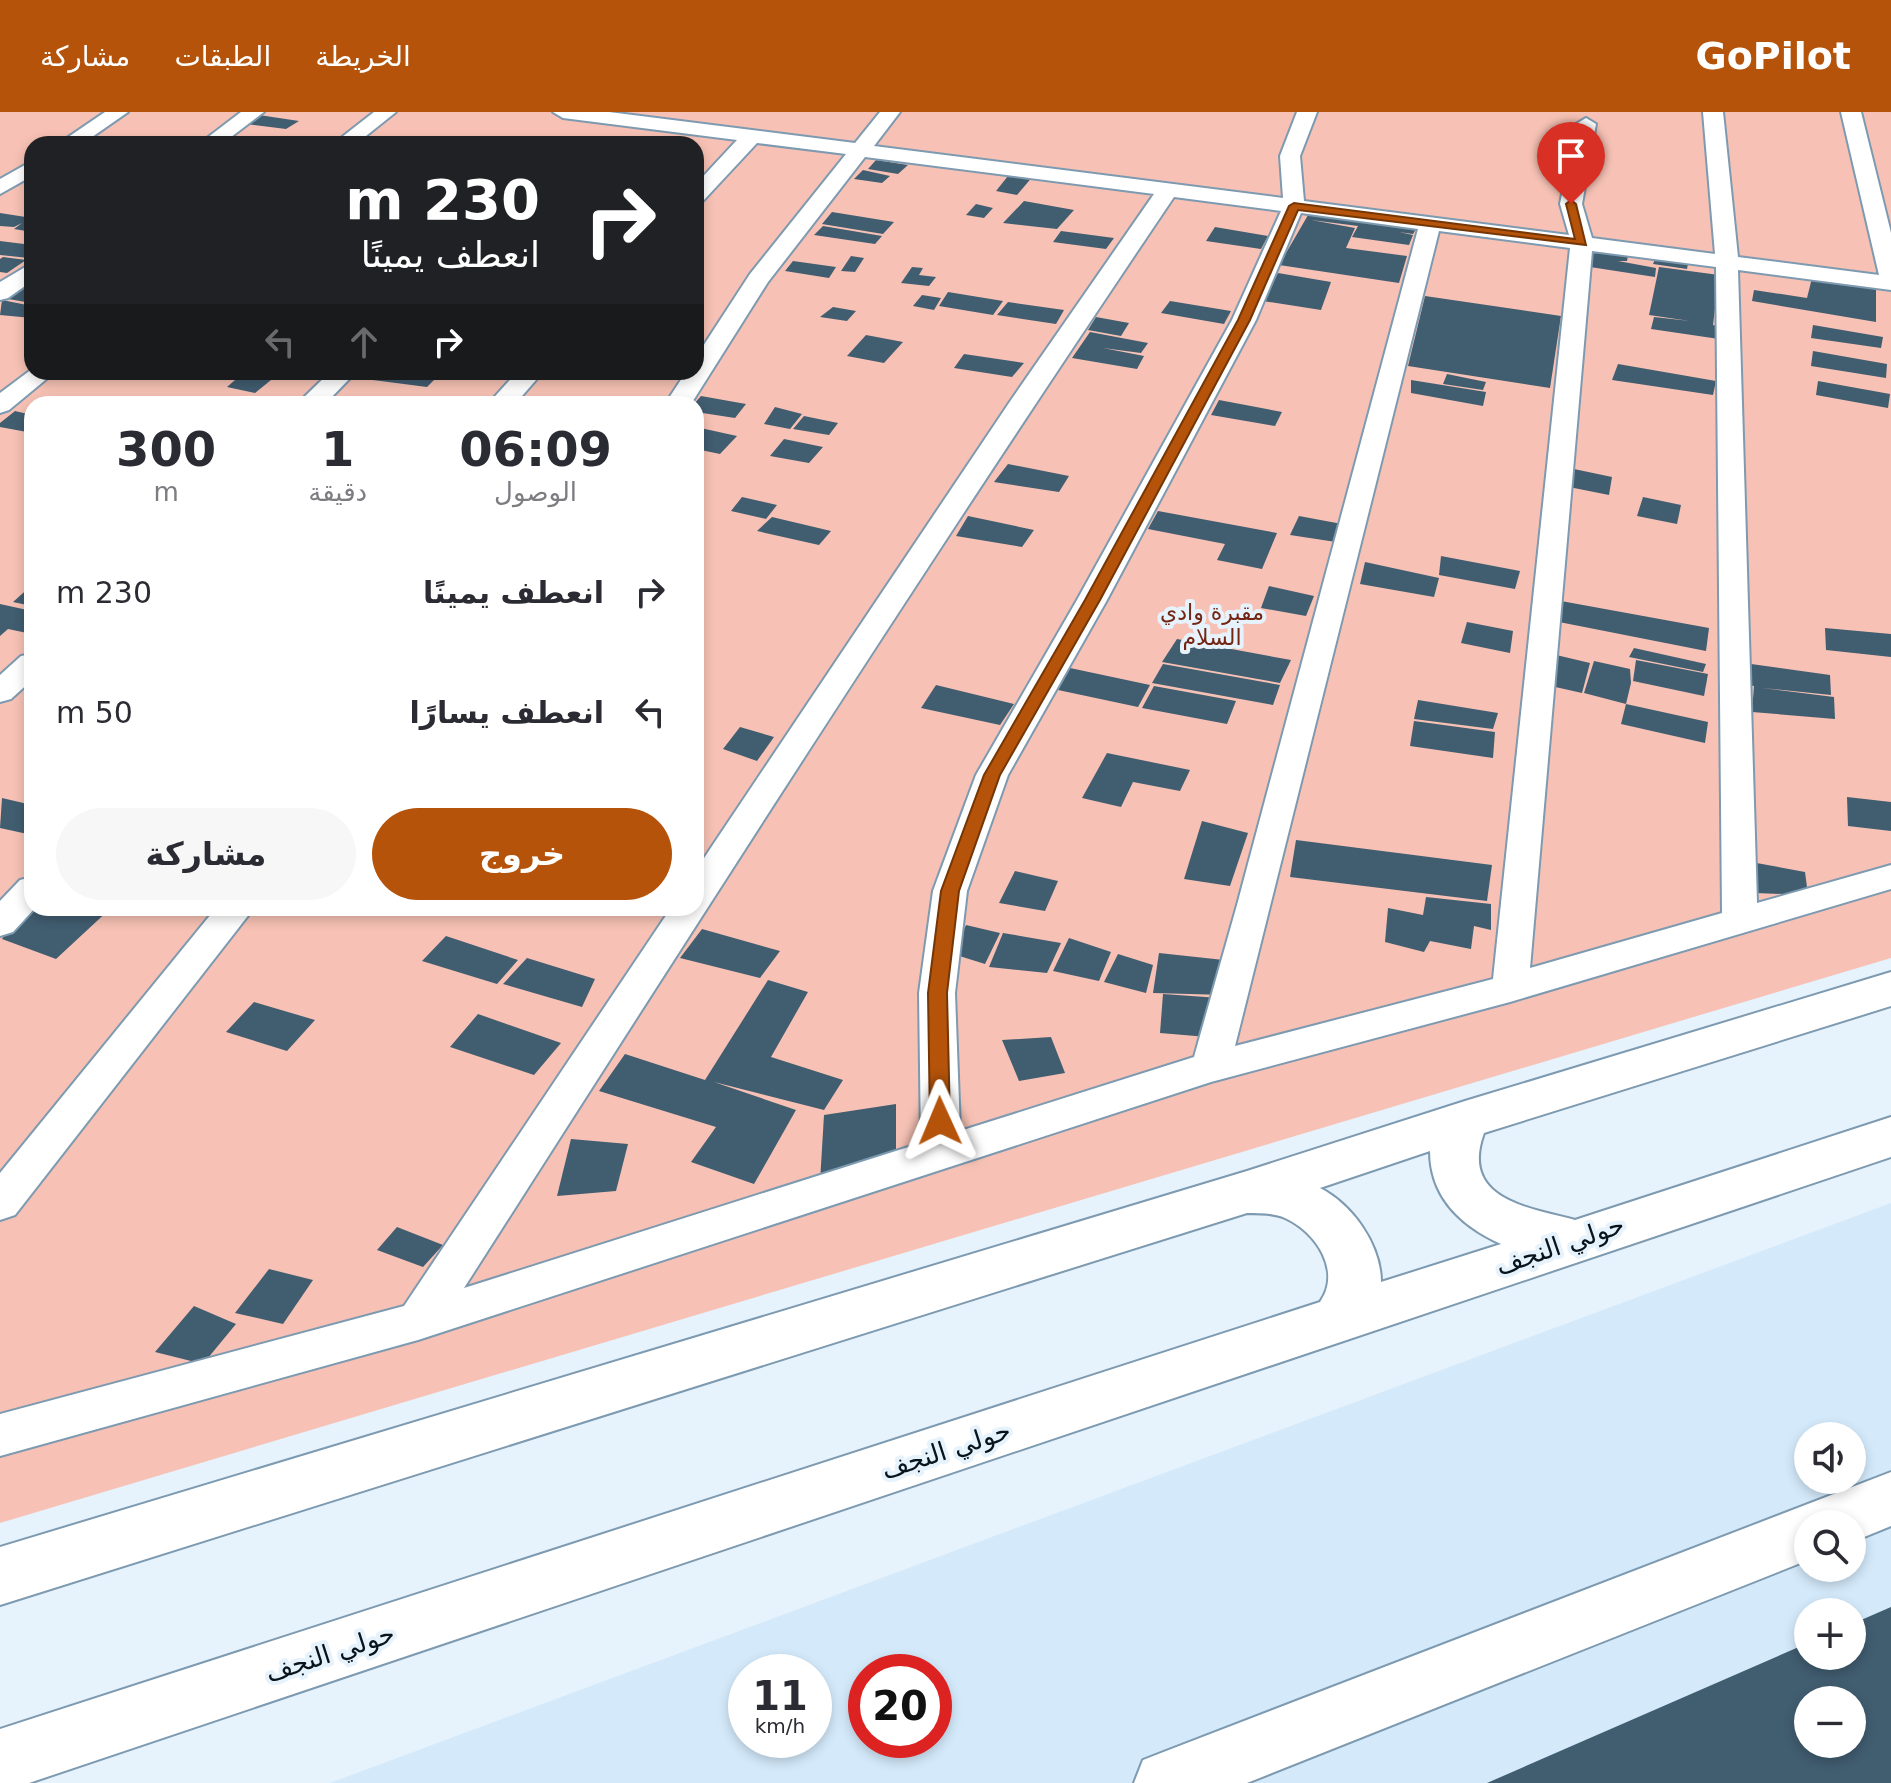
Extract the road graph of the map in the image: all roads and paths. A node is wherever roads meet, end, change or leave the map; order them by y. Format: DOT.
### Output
graph roads {
  1 [pos="118,112"];
  2 [pos="254,112"];
  3 [pos="386,112"];
  4 [pos="563,112"];
  5 [pos="890,112"];
  6 [pos="1307,112"];
  7 [pos="1713,112"];
  8 [pos="1851,112"];
  9 [pos="616,119"];
  10 [pos="1586,124"];
  11 [pos="80,136"];
  12 [pos="220,136"];
  13 [pos="354,136"];
  14 [pos="598,136"];
  15 [pos="752,136"];
  16 [pos="860,150"];
  17 [pos="24,172"];
  18 [pos="0,188"];
  19 [pos="704,188"];
  20 [pos="1168,190"];
  21 [pos="1294,206"];
  22 [pos="1430,223"];
  23 [pos="1582,243"];
  24 [pos="1727,262"];
  25 [pos="24,276"];
  26 [pos="1891,280"];
  27 [pos="0,293"];
  28 [pos="704,363"];
  29 [pos="33,380"];
  30 [pos="336,380"];
  31 [pos="524,380"];
  32 [pos="318,396"];
  33 [pos="508,396"];
  34 [pos="0,405"];
  35 [pos="24,670"];
  36 [pos="0,692"];
  37 [pos="1891,877"];
  38 [pos="704,885"];
  39 [pos="24,898"];
  40 [pos="230,916"];
  41 [pos="684,916"];
  42 [pos="1740,920"];
  43 [pos="0,923"];
  44 [pos="1510,988"];
  45 [pos="1891,989"];
  46 [pos="1210,1067"];
  47 [pos="1465,1120"];
  48 [pos="1891,1137"];
  49 [pos="941,1153"];
  50 [pos="1247,1192"];
  51 [pos="0,1203"];
  52 [pos="1573,1240"];
  53 [pos="418,1321"];
  54 [pos="1337,1322"];
  55 [pos="0,1435"];
  56 [pos="1891,1499"];
  57 [pos="1863,1510"];
  58 [pos="1794,1537"];
  59 [pos="0,1576"];
  60 [pos="0,1761"];
  61 [pos="1166,1783"];
  1 -- 11 [label="lane"];
  2 -- 12 [label="lane"];
  3 -- 13 [label="lane"];
  4 -- 9 [label="lane"];
  5 -- 16 [label="lane"];
  6 -- 21 [label="lane"];
  7 -- 24 [label="lane"];
  8 -- 26 [label="lane"];
  9 -- 14 [label="lane"];
  9 -- 15 [label="lane"];
  10 -- 23 [label="lane"];
  15 -- 16 [label="lane"];
  15 -- 19 [label="lane"];
  16 -- 20 [label="lane"];
  16 -- 28 [label="lane"];
  17 -- 18 [label="lane"];
  20 -- 21 [label="lane"];
  20 -- 38 [label="lane"];
  21 -- 22 [label="lane"];
  21 -- 49 [label="lane"];
  22 -- 23 [label="lane"];
  22 -- 46 [label="lane"];
  23 -- 24 [label="lane"];
  23 -- 44 [label="lane"];
  24 -- 26 [label="lane"];
  24 -- 42 [label="lane"];
  25 -- 27 [label="lane"];
  29 -- 34 [label="lane"];
  30 -- 32 [label="lane"];
  31 -- 33 [label="lane"];
  35 -- 36 [label="lane"];
  37 -- 42 [label="lane"];
  39 -- 43 [label="lane"];
  40 -- 51 [label="lane"];
  41 -- 53 [label="lane"];
  42 -- 44 [label="lane"];
  44 -- 46 [label="lane"];
  45 -- 47 [label="main road"];
  46 -- 49 [label="lane"];
  47 -- 50 [label="main road"];
  47 -- 52 [label="main road"];
  48 -- 52 [label="main road, حولي النجف"];
  49 -- 53 [label="lane"];
  50 -- 54 [label="main road"];
  50 -- 59 [label="main road"];
  52 -- 54 [label="main road, حولي النجف"];
  53 -- 55 [label="lane"];
  54 -- 60 [label="main road, حولي النجف"];
  56 -- 57 [label="main road"];
  58 -- 61 [label="main road"];
}
